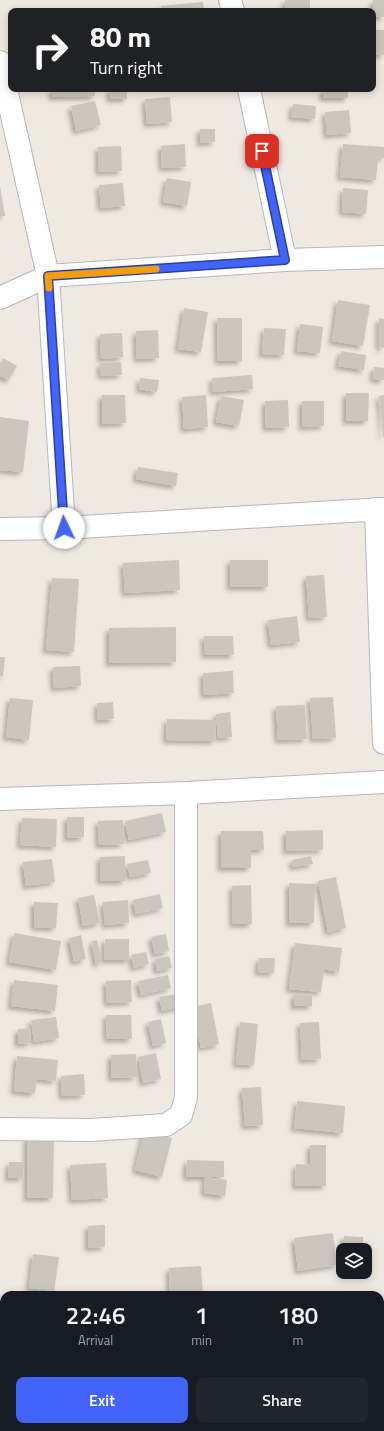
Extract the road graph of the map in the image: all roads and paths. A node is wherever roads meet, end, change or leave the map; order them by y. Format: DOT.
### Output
graph roads {
  1 [pos="0,62"];
  2 [pos="250,92"];
  3 [pos="384,257"];
  4 [pos="285,260"];
  5 [pos="48,276"];
  6 [pos="0,298"];
  7 [pos="380,509"];
  8 [pos="64,528"];
  9 [pos="0,529"];
  10 [pos="384,743"];
  11 [pos="384,782"];
  12 [pos="186,793"];
  13 [pos="0,799"];
  14 [pos="0,1129"];
  1 -- 5 [label="street"];
  2 -- 4 [label="street"];
  3 -- 4 [label="street"];
  4 -- 5 [label="street"];
  5 -- 6 [label="street"];
  5 -- 8 [label="street"];
  7 -- 8 [label="street"];
  7 -- 10 [label="street"];
  8 -- 9 [label="street"];
  11 -- 12 [label="street"];
  12 -- 13 [label="street"];
  12 -- 14 [label="street"];
}
